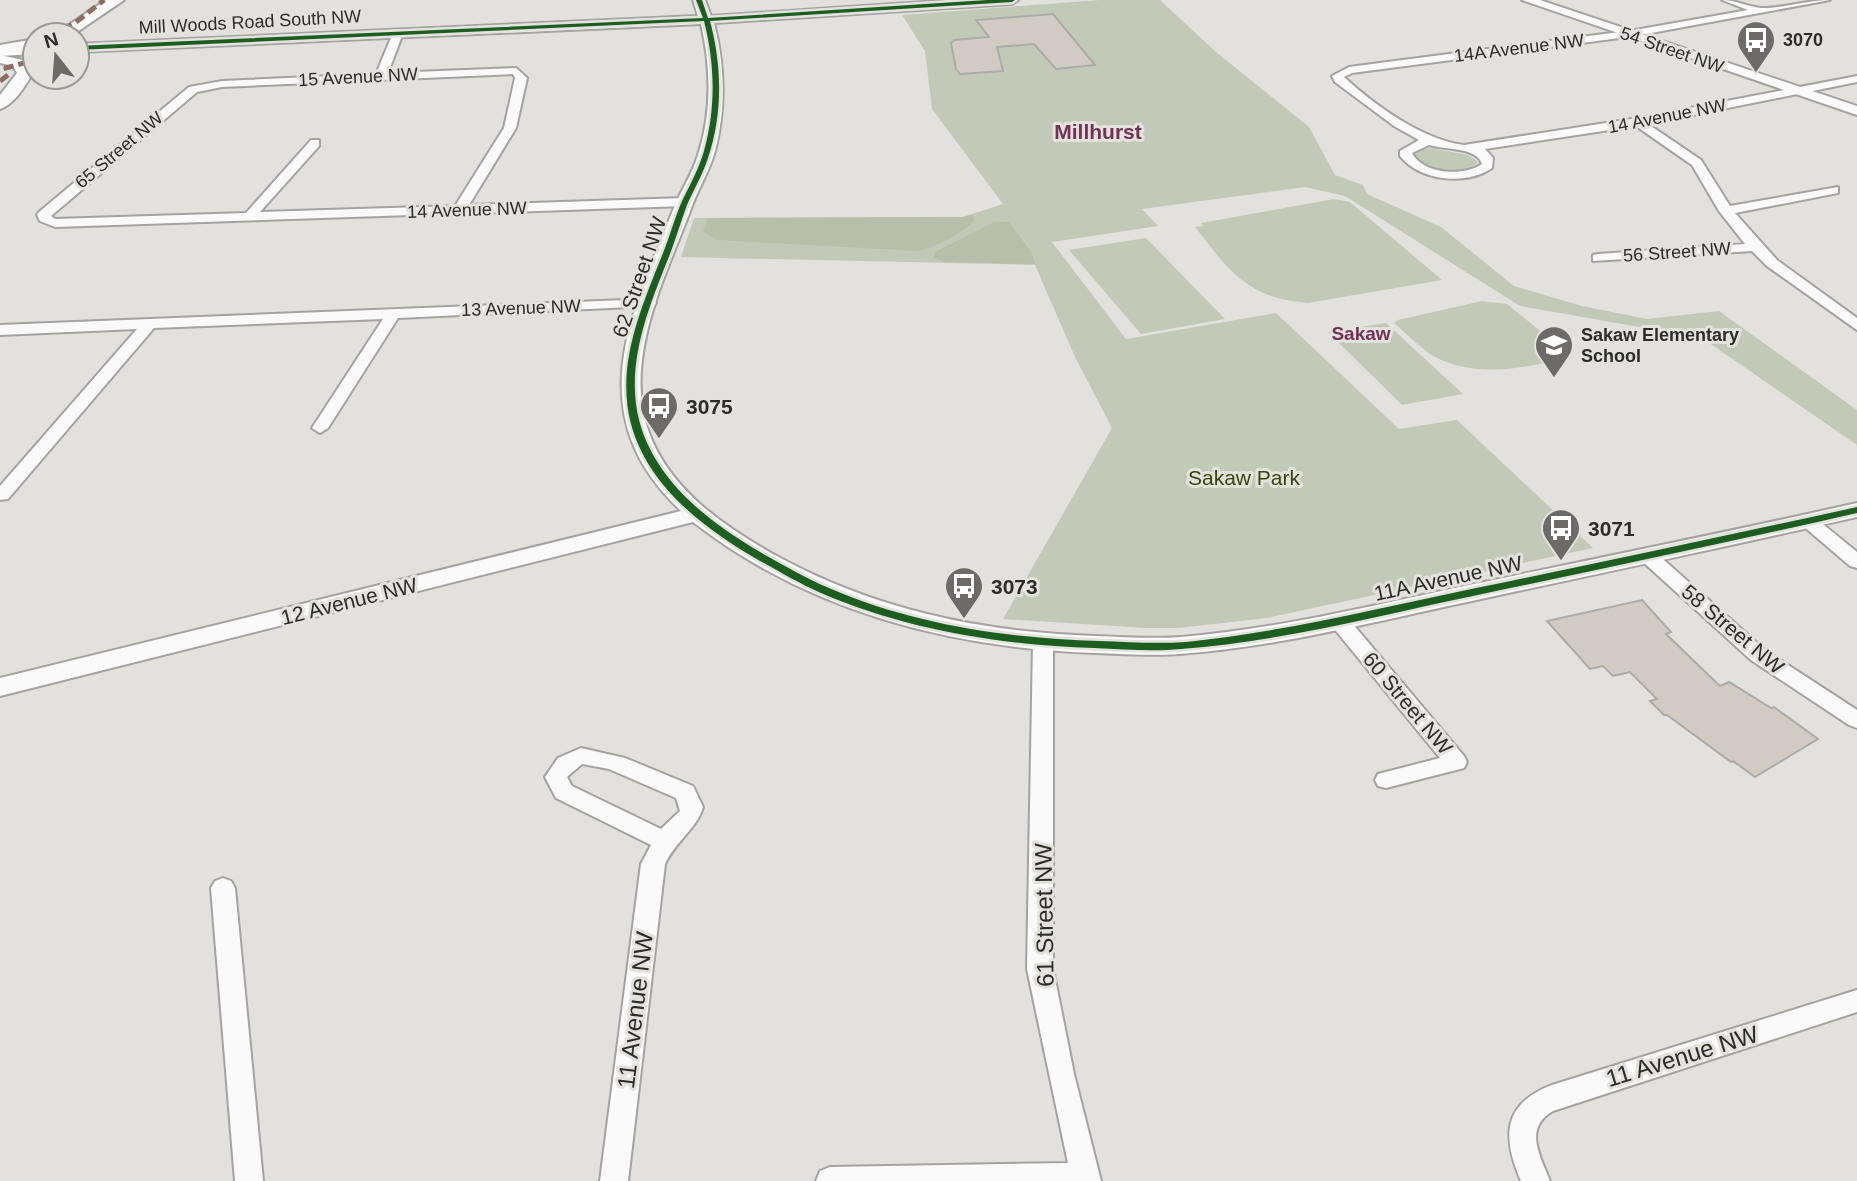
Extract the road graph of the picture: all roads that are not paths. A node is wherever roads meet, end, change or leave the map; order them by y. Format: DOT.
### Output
graph roads {
  1 [pos="117,0"];
  2 [pos="125,0"];
  3 [pos="1012,0"];
  4 [pos="1528,0"];
  5 [pos="1727,0"];
  6 [pos="1825,0"];
  7 [pos="702,10"];
  8 [pos="1760,11"];
  9 [pos="88,21"];
  10 [pos="91,33"];
  11 [pos="398,33"];
  12 [pos="1627,34"];
  13 [pos="91,45"];
  14 [pos="21,46"];
  15 [pos="21,50"];
  16 [pos="0,51"];
  17 [pos="0,59"];
  18 [pos="381,76"];
  19 [pos="1857,79"];
  20 [pos="200,87"];
  21 [pos="21,89"];
  22 [pos="1796,91"];
  23 [pos="0,104"];
  24 [pos="1857,111"];
  25 [pos="1638,122"];
  26 [pos="1427,141"];
  27 [pos="315,143"];
  28 [pos="1470,149"];
  29 [pos="1833,190"];
  30 [pos="685,202"];
  31 [pos="460,209"];
  32 [pos="1726,211"];
  33 [pos="249,217"];
  34 [pos="45,219"];
  35 [pos="1755,247"];
  36 [pos="1598,258"];
  37 [pos="649,303"];
  38 [pos="394,313"];
  39 [pos="1854,321"];
  40 [pos="149,324"];
  41 [pos="0,330"];
  42 [pos="320,428"];
  43 [pos="2,495"];
  44 [pos="1857,510"];
  45 [pos="697,514"];
  46 [pos="1808,521"];
  47 [pos="1649,557"];
  48 [pos="1857,562"];
  49 [pos="1339,621"];
  50 [pos="1043,643"];
  51 [pos="0,687"];
  52 [pos="1857,720"];
  53 [pos="1385,780"];
  54 [pos="664,841"];
  55 [pos="223,888"];
  56 [pos="1857,1001"];
  57 [pos="1086,1179"];
  58 [pos="249,1181"];
  59 [pos="614,1181"];
  60 [pos="830,1181"];
  61 [pos="1536,1181"];
  1 -- 9 [label="main road"];
  2 -- 10 [label="main road"];
  3 -- 7 [label="street, Mill Woods Road South NW"];
  4 -- 12 [label="street, 54 Street NW"];
  5 -- 8 [label="street"];
  6 -- 8 [label="street, 14A Avenue NW"];
  7 -- 11 [label="street, Mill Woods Road South NW"];
  7 -- 30 [label="street, 62 Street NW"];
  8 -- 12 [label="street, 14A Avenue NW"];
  11 -- 13 [label="street, Mill Woods Road South NW"];
  11 -- 18 [label="street"];
  12 -- 22 [label="street, 54 Street NW"];
  12 -- 26 [label="street, 14A Avenue NW"];
  14 -- 16 [label="main road"];
  15 -- 16 [label="street"];
  17 -- 23 [label="main road"];
  18 -- 20 [label="street, 15 Avenue NW"];
  18 -- 31 [label="street, 15 Avenue NW"];
  19 -- 22 [label="street, 14 Avenue NW"];
  20 -- 34 [label="street, 65 Street NW"];
  21 -- 23 [label="main road"];
  22 -- 24 [label="street, 54 Street NW"];
  22 -- 25 [label="street, 14 Avenue NW"];
  25 -- 28 [label="street, 14 Avenue NW"];
  25 -- 32 [label="street, 56 Street NW"];
  26 -- 28 [label="street"];
  26 -- 28 [label="street"];
  27 -- 33 [label="street"];
  29 -- 32 [label="street, 56 Street NW"];
  30 -- 31 [label="street, 14 Avenue NW"];
  30 -- 37 [label="street, 62 Street NW"];
  31 -- 33 [label="street, 14 Avenue NW"];
  32 -- 35 [label="street, 56 Street NW"];
  33 -- 34 [label="street, 14 Avenue NW"];
  35 -- 36 [label="street, 56 Street NW"];
  35 -- 39 [label="street, 56 Street NW"];
  37 -- 38 [label="street, 13 Avenue NW"];
  37 -- 45 [label="street, 62 Street NW"];
  38 -- 40 [label="street, 13 Avenue NW"];
  38 -- 42 [label="street"];
  40 -- 41 [label="street, 13 Avenue NW"];
  40 -- 43 [label="street"];
  44 -- 46 [label="street, 11A Avenue NW"];
  45 -- 50 [label="street, 62 Street NW"];
  45 -- 51 [label="street, 12 Avenue NW"];
  46 -- 47 [label="street, 11A Avenue NW"];
  46 -- 48 [label="street"];
  47 -- 49 [label="street, 11A Avenue NW"];
  47 -- 52 [label="street, 58 Street NW"];
  49 -- 50 [label="street, 11A Avenue NW"];
  49 -- 53 [label="street, 60 Street NW"];
  50 -- 57 [label="street, 61 Street NW"];
  54 -- 54 [label="street, 11 Avenue NW"];
  54 -- 59 [label="street, 11 Avenue NW"];
  55 -- 58 [label="street"];
  56 -- 61 [label="street, 11 Avenue NW"];
  57 -- 60 [label="street"];
}
